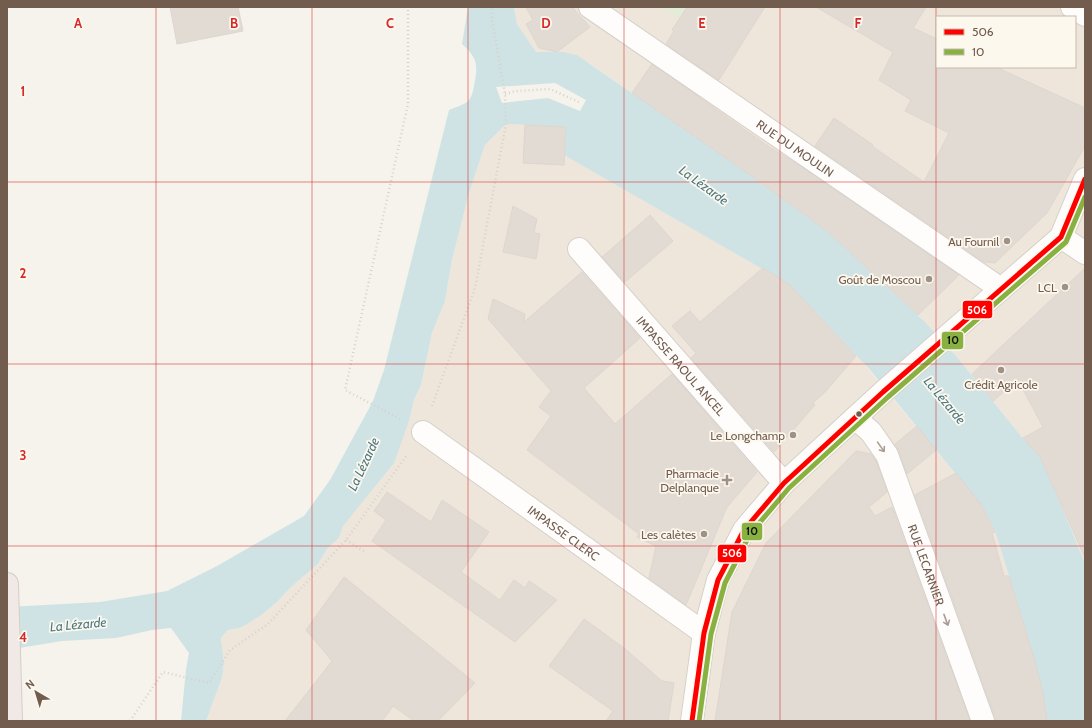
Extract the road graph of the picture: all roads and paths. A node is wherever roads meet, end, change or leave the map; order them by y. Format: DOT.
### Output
graph roads {
  1 [pos="408,7"];
  2 [pos="492,7"];
  3 [pos="590,7"];
  4 [pos="1072,7"];
  5 [pos="1085,16"];
  6 [pos="505,94"];
  7 [pos="581,103"];
  8 [pos="1085,179"];
  9 [pos="1061,237"];
  10 [pos="579,249"];
  11 [pos="1085,253"];
  12 [pos="1001,289"];
  13 [pos="855,418"];
  14 [pos="423,432"];
  15 [pos="784,483"];
  16 [pos="346,540"];
  17 [pos="365,552"];
  18 [pos="7,586"];
  19 [pos="704,633"];
  20 [pos="11,721"];
  21 [pos="130,721"];
  22 [pos="692,721"];
  23 [pos="983,721"];
  1 -- 14 [label="path"];
  2 -- 6 [label="path"];
  3 -- 12 [label="street, RUE DU MOULIN"];
  4 -- 5 [label="street"];
  6 -- 7 [label="path"];
  6 -- 14 [label="path"];
  8 -- 9 [label="street"];
  9 -- 11 [label="street"];
  9 -- 12 [label="street"];
  10 -- 15 [label="street, IMPASSE RAOUL ANCEL"];
  12 -- 13 [label="street"];
  13 -- 15 [label="street"];
  13 -- 23 [label="street, RUE LECARNIER, one-way"];
  14 -- 16 [label="path"];
  14 -- 19 [label="street, IMPASSE CLERC"];
  15 -- 19 [label="street"];
  16 -- 17 [label="path"];
  16 -- 21 [label="path"];
  18 -- 20 [label="highway"];
  19 -- 22 [label="street"];
}
